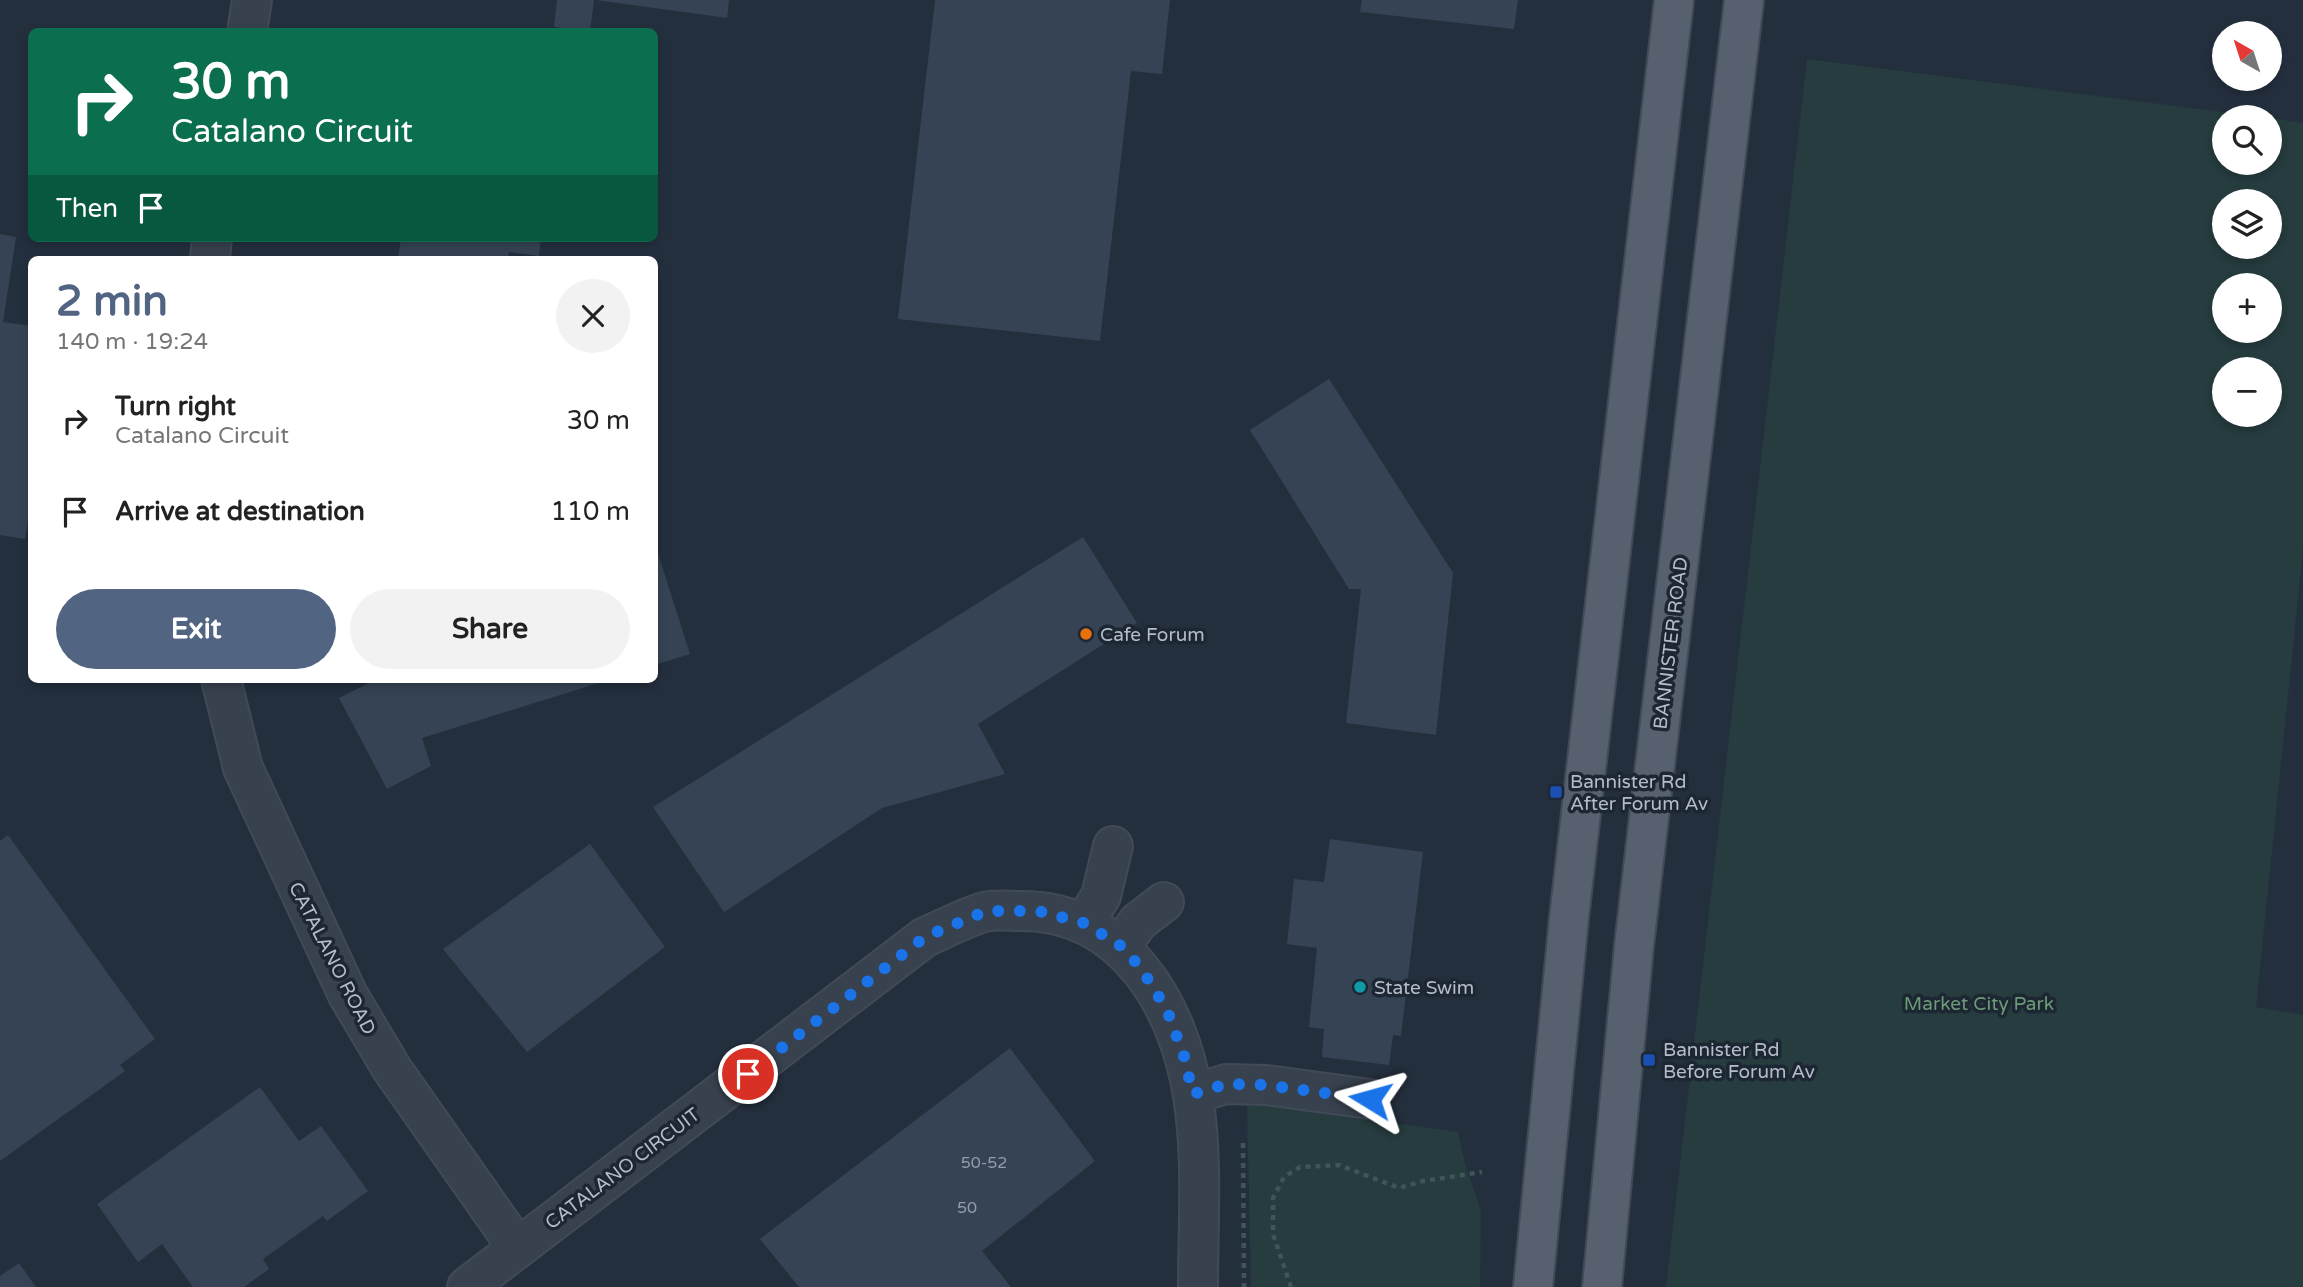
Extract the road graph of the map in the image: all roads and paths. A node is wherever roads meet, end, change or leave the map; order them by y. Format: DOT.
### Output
graph roads {
  1 [pos="252,0"];
  2 [pos="1674,0"];
  3 [pos="1744,0"];
  4 [pos="248,28"];
  5 [pos="222,683"];
  6 [pos="1113,846"];
  7 [pos="1164,902"];
  8 [pos="1084,923"];
  9 [pos="1121,946"];
  10 [pos="1193,1094"];
  11 [pos="1370,1099"];
  12 [pos="1243,1143"];
  13 [pos="1482,1171"];
  14 [pos="517,1247"];
  15 [pos="467,1287"];
  16 [pos="1198,1287"];
  17 [pos="1244,1287"];
  18 [pos="1291,1287"];
  19 [pos="1533,1287"];
  20 [pos="1602,1287"];
  1 -- 4 [label="street"];
  2 -- 19 [label="main road"];
  3 -- 20 [label="main road, BANNISTER ROAD"];
  5 -- 14 [label="street, CATALANO ROAD"];
  6 -- 8 [label="street"];
  7 -- 9 [label="street"];
  8 -- 9 [label="street, CATALANO CIRCUIT"];
  8 -- 14 [label="street, CATALANO CIRCUIT"];
  9 -- 10 [label="street, CATALANO CIRCUIT"];
  10 -- 11 [label="street"];
  10 -- 16 [label="street, CATALANO CIRCUIT"];
  12 -- 17 [label="path"];
  13 -- 18 [label="path"];
  14 -- 15 [label="street, CATALANO CIRCUIT"];
}
